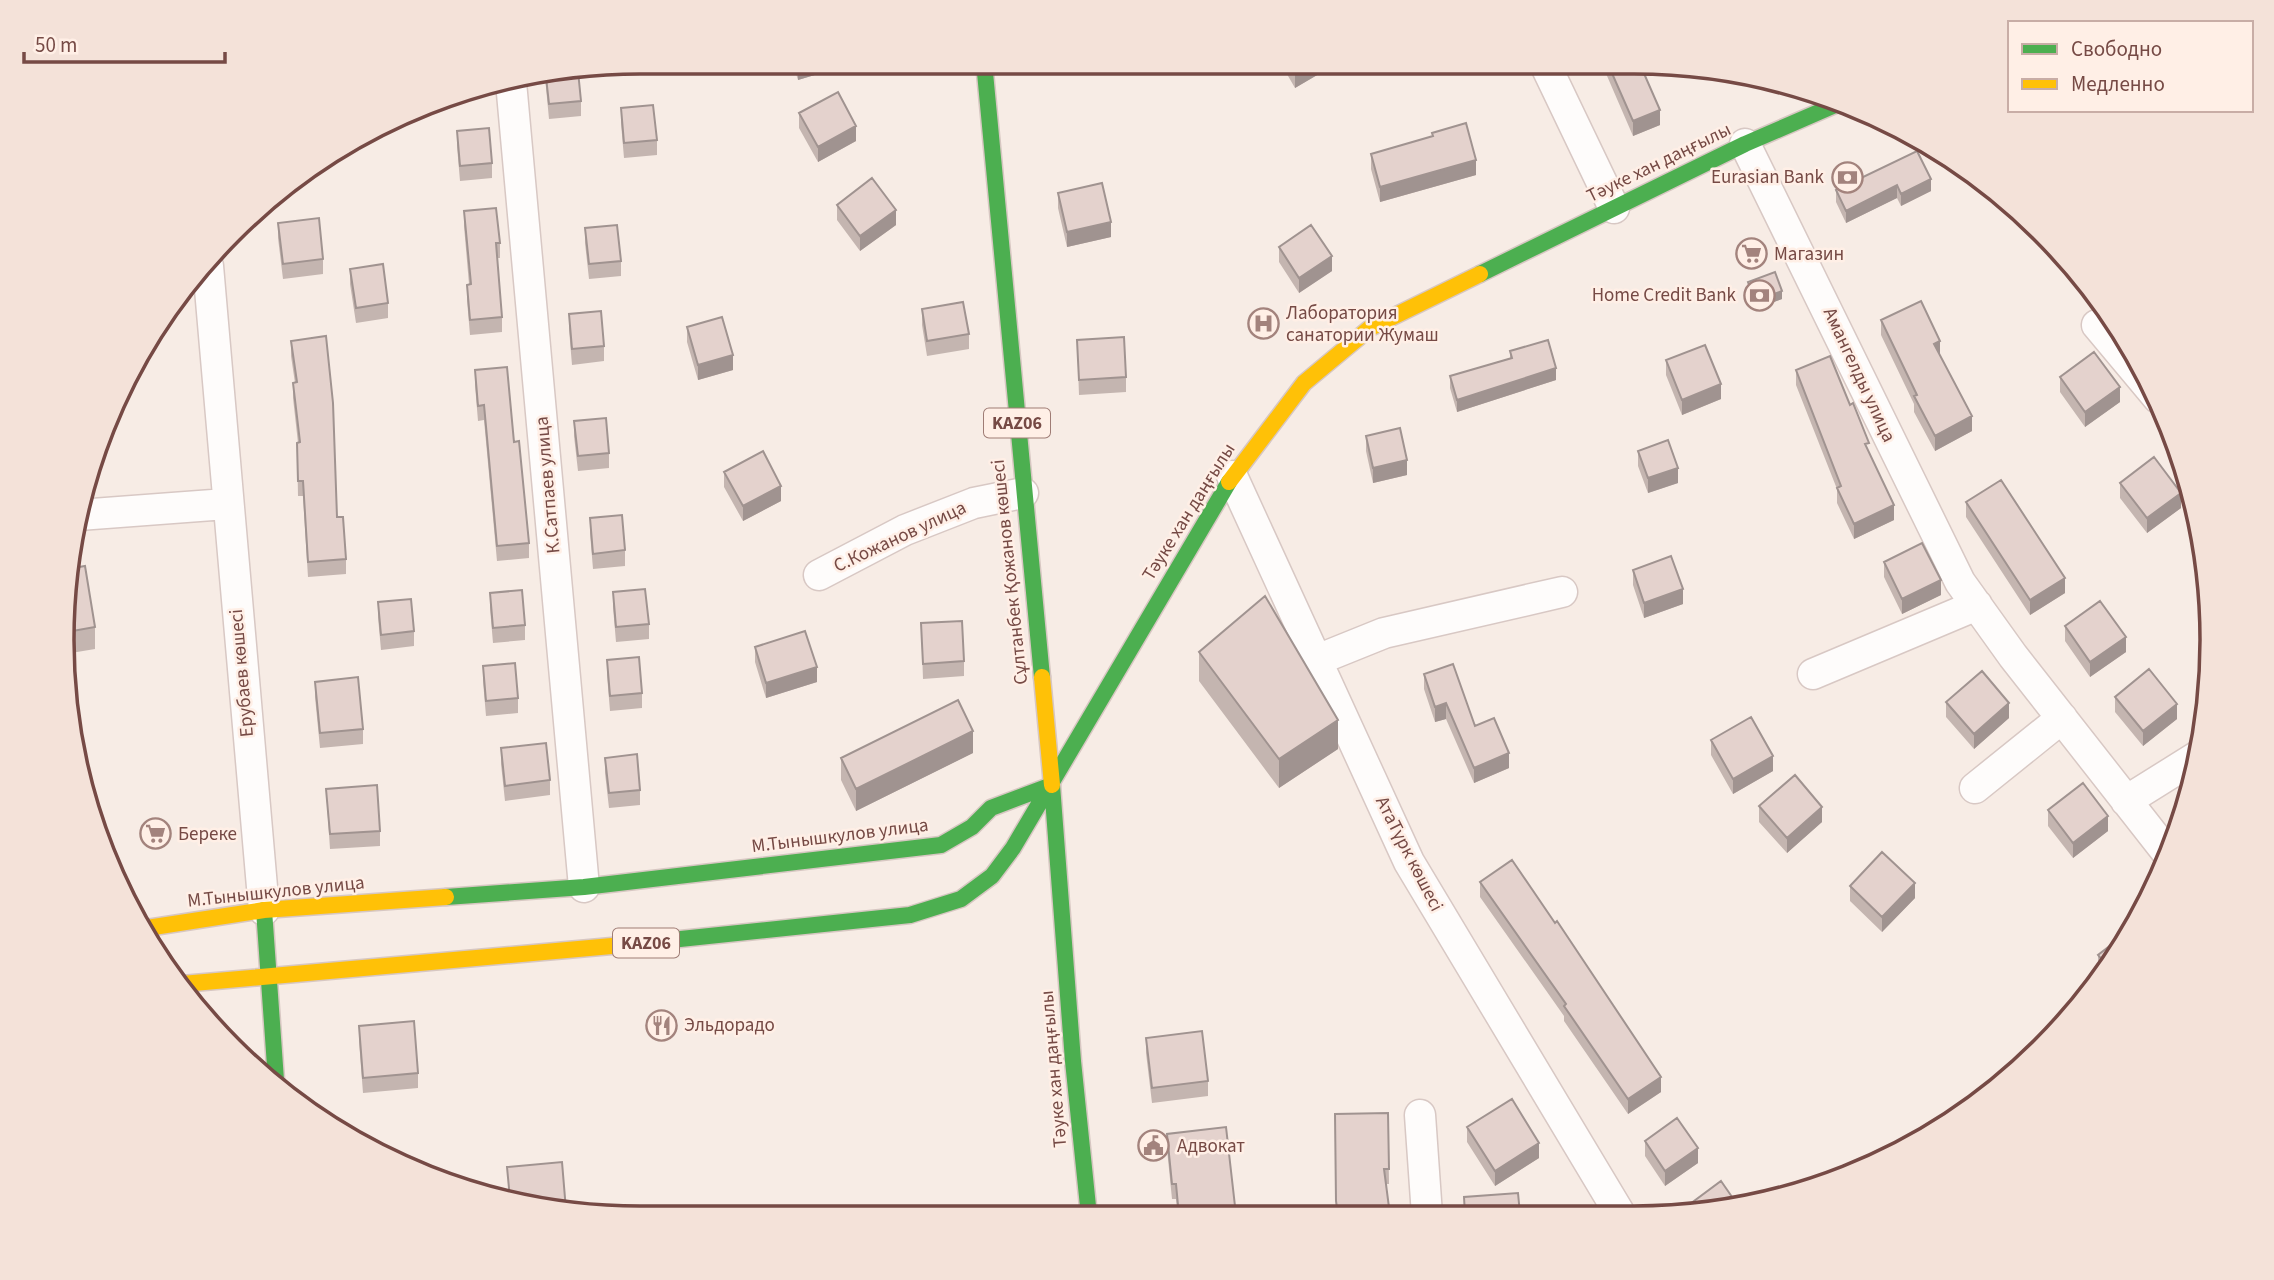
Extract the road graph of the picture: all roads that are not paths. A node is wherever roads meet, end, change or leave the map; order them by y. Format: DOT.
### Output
graph roads {
  1 [pos="985,74"];
  2 [pos="1550,74"];
  3 [pos="512,88"];
  4 [pos="1828,108"];
  5 [pos="1745,144"];
  6 [pos="1614,208"];
  7 [pos="209,273"];
  8 [pos="2097,325"];
  9 [pos="2127,361"];
  10 [pos="1232,476"];
  11 [pos="1023,493"];
  12 [pos="226,505"];
  13 [pos="88,514"];
  14 [pos="818,575"];
  15 [pos="1562,592"];
  16 [pos="1977,605"];
  17 [pos="1317,660"];
  18 [pos="1813,674"];
  19 [pos="2062,718"];
  20 [pos="2187,763"];
  21 [pos="1052,785"];
  22 [pos="1975,788"];
  23 [pos="2126,801"];
  24 [pos="2161,845"];
  25 [pos="584,887"];
  26 [pos="264,910"];
  27 [pos="152,927"];
  28 [pos="268,976"];
  29 [pos="190,983"];
  30 [pos="276,1074"];
  31 [pos="1420,1115"];
  32 [pos="1088,1206"];
  33 [pos="1426,1206"];
  34 [pos="1615,1206"];
  1 -- 11 [label="main road, Сұлтанбек Қожанов көшесі / KАZ06"];
  2 -- 6 [label="street"];
  3 -- 25 [label="street, К.Сатпаев улица"];
  4 -- 5 [label="main road, Тәуке хан даңғылы / KАZ06"];
  5 -- 6 [label="main road, Тәуке хан даңғылы / KАZ06"];
  5 -- 16 [label="street, Амангелды улица"];
  6 -- 10 [label="main road, Тәуке хан даңғылы / KАZ06"];
  7 -- 12 [label="street, Ерубаев көшесі"];
  8 -- 9 [label="street"];
  10 -- 17 [label="street, АтаТүрк көшесі"];
  10 -- 21 [label="main road, Тәуке хан даңғылы / KАZ06"];
  11 -- 14 [label="street, С.Кожанов улица"];
  11 -- 21 [label="main road, Сұлтанбек Қожанов көшесі / KАZ06"];
  12 -- 13 [label="street"];
  12 -- 26 [label="street, Ерубаев көшесі"];
  15 -- 17 [label="street"];
  16 -- 18 [label="street"];
  16 -- 19 [label="street, Амангелды улица"];
  17 -- 34 [label="street, АтаТүрк көшесі"];
  19 -- 22 [label="street"];
  19 -- 23 [label="street, Амангелды улица"];
  20 -- 23 [label="street"];
  21 -- 25 [label="main road, М.Тынышкулов улица"];
  21 -- 28 [label="main road, KАZ06"];
  21 -- 32 [label="main road, Тәуке хан даңғылы"];
  23 -- 24 [label="street, Амангелды улица"];
  25 -- 26 [label="main road, М.Тынышкулов улица"];
  26 -- 27 [label="main road, М.Тынышкулов улица"];
  26 -- 28 [label="main road, Ерубаев көшесі"];
  28 -- 29 [label="main road, KАZ06"];
  28 -- 30 [label="main road, Ерубаев көшесі"];
  31 -- 33 [label="street"];
}
